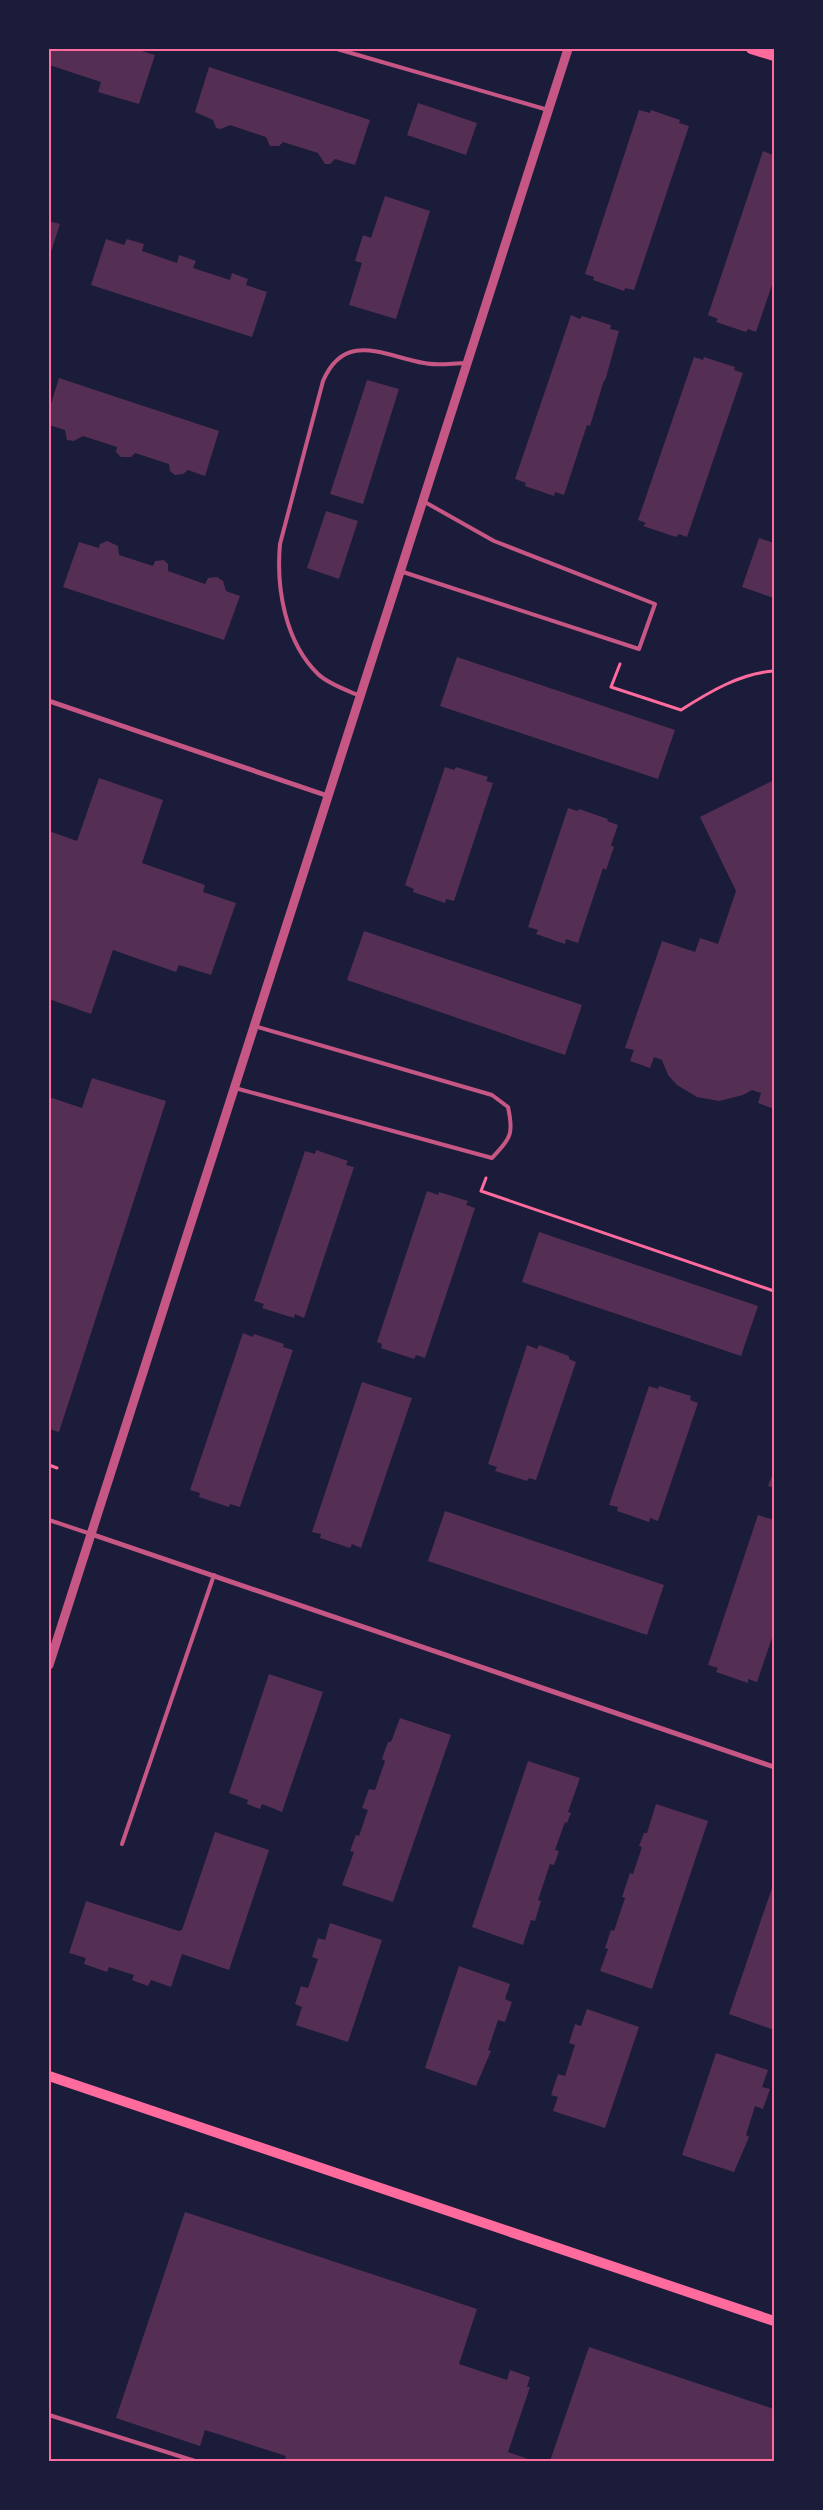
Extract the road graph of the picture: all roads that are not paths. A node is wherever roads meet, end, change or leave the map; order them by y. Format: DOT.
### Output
graph roads {
  1 [pos="337,49"];
  2 [pos="568,49"];
  3 [pos="752,49"];
  4 [pos="774,56"];
  5 [pos="548,110"];
  6 [pos="467,362"];
  7 [pos="423,501"];
  8 [pos="400,571"];
  9 [pos="360,696"];
  10 [pos="49,701"];
  11 [pos="328,796"];
  12 [pos="254,1026"];
  13 [pos="234,1088"];
  14 [pos="49,1520"];
  15 [pos="91,1534"];
  16 [pos="214,1575"];
  17 [pos="49,1665"];
  18 [pos="774,1767"];
  19 [pos="122,1844"];
  20 [pos="49,2076"];
  21 [pos="774,2321"];
  22 [pos="49,2415"];
  23 [pos="195,2461"];
  1 -- 5 [label="lane"];
  2 -- 5 [label="street"];
  3 -- 4 [label="main road"];
  5 -- 6 [label="street"];
  6 -- 7 [label="street"];
  6 -- 9 [label="lane"];
  7 -- 8 [label="street"];
  7 -- 8 [label="lane"];
  8 -- 9 [label="street"];
  9 -- 11 [label="street"];
  10 -- 11 [label="street"];
  11 -- 12 [label="street"];
  12 -- 13 [label="street"];
  12 -- 13 [label="lane"];
  13 -- 15 [label="street"];
  14 -- 15 [label="lane"];
  15 -- 16 [label="street"];
  15 -- 17 [label="street"];
  16 -- 18 [label="street"];
  16 -- 19 [label="lane"];
  20 -- 21 [label="main road"];
  22 -- 23 [label="lane"];
}
